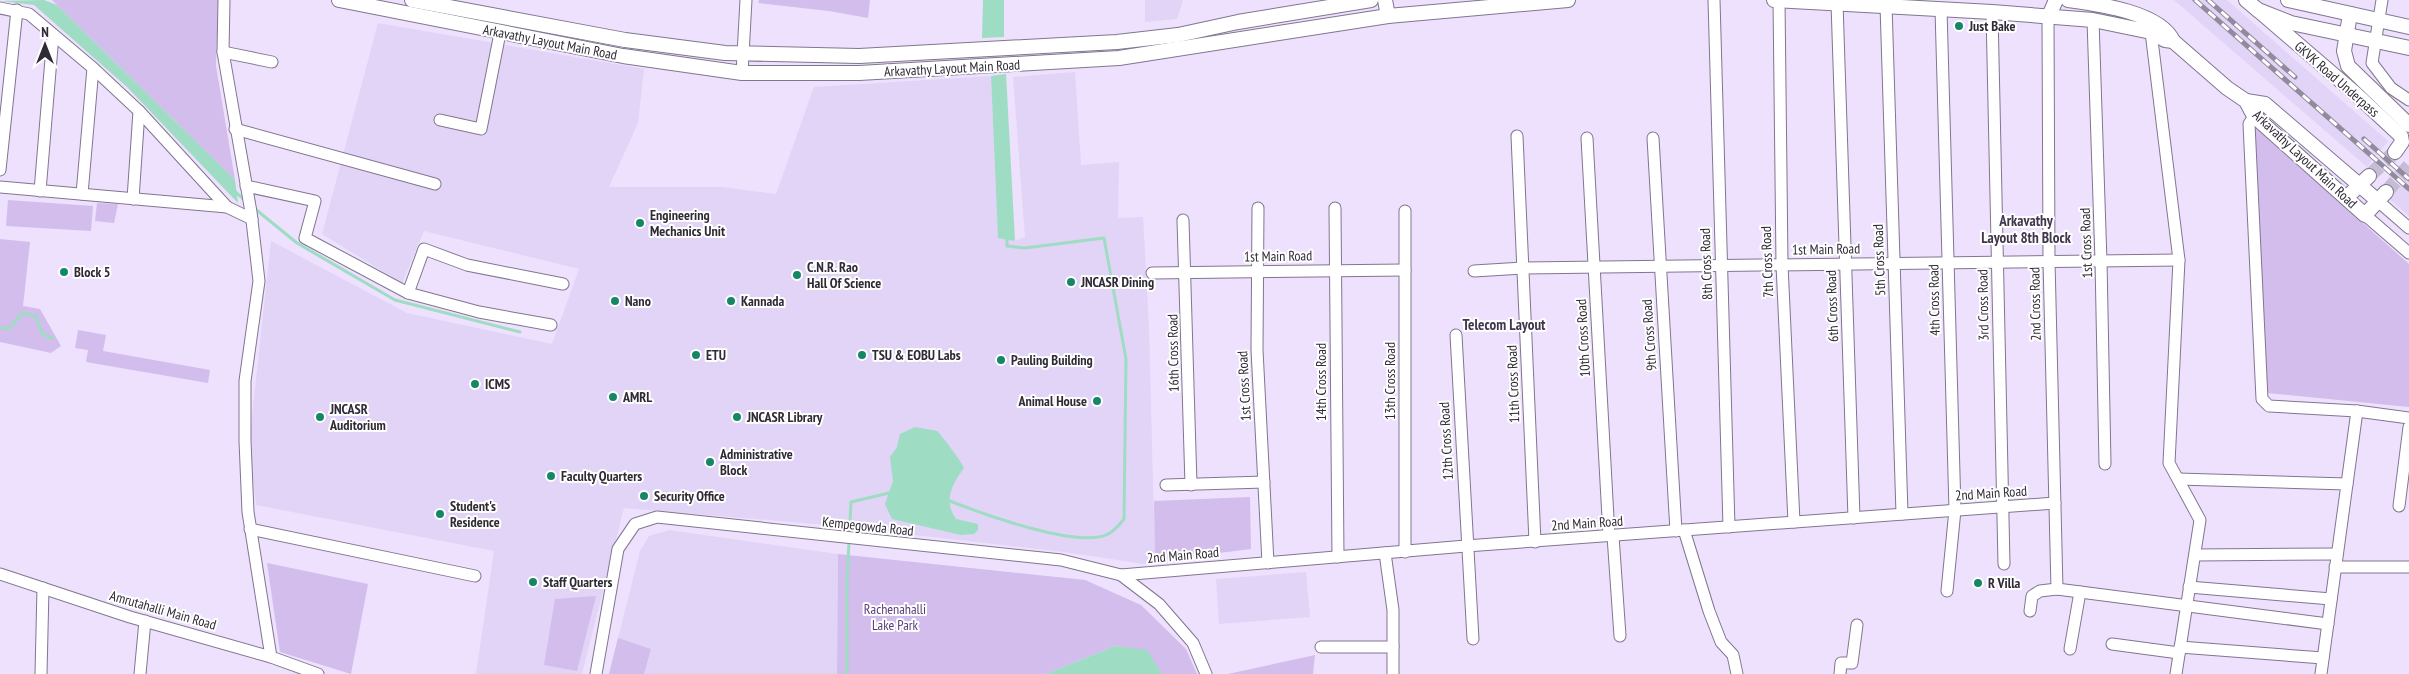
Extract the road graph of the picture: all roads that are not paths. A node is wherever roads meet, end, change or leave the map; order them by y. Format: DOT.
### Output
graph roads {
  1 [pos="224,0"];
  2 [pos="339,0"];
  3 [pos="412,0"];
  4 [pos="746,0"];
  5 [pos="1371,0"];
  6 [pos="1385,0"];
  7 [pos="1568,0"];
  8 [pos="1714,0"];
  9 [pos="1774,0"];
  10 [pos="1779,0"];
  11 [pos="2056,0"];
  12 [pos="2068,0"];
  13 [pos="2246,0"];
  14 [pos="2288,0"];
  15 [pos="2382,0"];
  16 [pos="1837,3"];
  17 [pos="1886,5"];
  18 [pos="2330,5"];
  19 [pos="0,8"];
  20 [pos="1940,9"];
  21 [pos="17,10"];
  22 [pos="2258,10"];
  23 [pos="1992,12"];
  24 [pos="2350,14"];
  25 [pos="1388,16"];
  26 [pos="2048,18"];
  27 [pos="2379,19"];
  28 [pos="2093,20"];
  29 [pos="2154,27"];
  30 [pos="2409,27"];
  31 [pos="500,33"];
  32 [pos="2347,34"];
  33 [pos="54,35"];
  34 [pos="2375,41"];
  35 [pos="2409,48"];
  36 [pos="223,52"];
  37 [pos="742,53"];
  38 [pos="272,62"];
  39 [pos="93,68"];
  40 [pos="742,73"];
  41 [pos="2409,100"];
  42 [pos="2246,101"];
  43 [pos="2265,104"];
  44 [pos="139,111"];
  45 [pos="2254,116"];
  46 [pos="440,120"];
  47 [pos="2409,125"];
  48 [pos="235,129"];
  49 [pos="1517,136"];
  50 [pos="1588,138"];
  51 [pos="1653,138"];
  52 [pos="2395,152"];
  53 [pos="0,170"];
  54 [pos="2364,180"];
  55 [pos="435,184"];
  56 [pos="0,187"];
  57 [pos="246,188"];
  58 [pos="40,191"];
  59 [pos="82,194"];
  60 [pos="2382,196"];
  61 [pos="2346,198"];
  62 [pos="133,199"];
  63 [pos="228,207"];
  64 [pos="1258,208"];
  65 [pos="1335,208"];
  66 [pos="1405,211"];
  67 [pos="2365,215"];
  68 [pos="251,216"];
  69 [pos="1183,220"];
  70 [pos="2409,228"];
  71 [pos="2409,253"];
  72 [pos="2179,260"];
  73 [pos="2049,261"];
  74 [pos="2101,261"];
  75 [pos="1894,263"];
  76 [pos="1948,263"];
  77 [pos="1998,263"];
  78 [pos="1845,264"];
  79 [pos="1782,265"];
  80 [pos="1660,266"];
  81 [pos="1721,266"];
  82 [pos="1594,267"];
  83 [pos="1523,268"];
  84 [pos="1405,270"];
  85 [pos="1336,271"];
  86 [pos="1474,271"];
  87 [pos="1258,272"];
  88 [pos="1152,273"];
  89 [pos="1186,273"];
  90 [pos="563,284"];
  91 [pos="408,293"];
  92 [pos="551,325"];
  93 [pos="1456,335"];
  94 [pos="2357,411"];
  95 [pos="2409,418"];
  96 [pos="2409,427"];
  97 [pos="2105,464"];
  98 [pos="2178,479"];
  99 [pos="1264,482"];
  100 [pos="2347,484"];
  101 [pos="1166,485"];
  102 [pos="1191,485"];
  103 [pos="2055,504"];
  104 [pos="2399,506"];
  105 [pos="2003,507"];
  106 [pos="1955,510"];
  107 [pos="1902,514"];
  108 [pos="1854,518"];
  109 [pos="1794,522"];
  110 [pos="1729,527"];
  111 [pos="250,529"];
  112 [pos="1680,531"];
  113 [pos="1611,536"];
  114 [pos="1534,542"];
  115 [pos="1466,546"];
  116 [pos="1405,552"];
  117 [pos="1385,553"];
  118 [pos="2336,554"];
  119 [pos="2195,555"];
  120 [pos="1338,557"];
  121 [pos="1268,563"];
  122 [pos="2004,564"];
  123 [pos="2335,567"];
  124 [pos="2409,568"];
  125 [pos="0,574"];
  126 [pos="1121,575"];
  127 [pos="475,576"];
  128 [pos="43,588"];
  129 [pos="2189,588"];
  130 [pos="2057,589"];
  131 [pos="1947,590"];
  132 [pos="2080,592"];
  133 [pos="2331,599"];
  134 [pos="2186,606"];
  135 [pos="2030,612"];
  136 [pos="145,621"];
  137 [pos="2328,624"];
  138 [pos="1857,625"];
  139 [pos="1620,636"];
  140 [pos="1473,639"];
  141 [pos="2112,644"];
  142 [pos="1321,647"];
  143 [pos="1393,647"];
  144 [pos="2070,649"];
  145 [pos="2179,650"];
  146 [pos="271,657"];
  147 [pos="2323,658"];
  148 [pos="41,674"];
  149 [pos="140,674"];
  150 [pos="318,674"];
  151 [pos="596,674"];
  152 [pos="1206,674"];
  153 [pos="1393,674"];
  154 [pos="1737,674"];
  155 [pos="1840,674"];
  156 [pos="2176,674"];
  157 [pos="2321,674"];
  1 -- 36 [label="street"];
  2 -- 31 [label="main road, Arkavathy Layout Main Road"];
  3 -- 37 [label="main road, Arkavathy Layout Main Road"];
  4 -- 37 [label="street"];
  5 -- 37 [label="main road, Arkavathy Layout Main Road"];
  6 -- 25 [label="main road"];
  7 -- 25 [label="main road, Arkavathy Layout Main Road"];
  8 -- 81 [label="street, 8th Cross Road"];
  9 -- 10 [label="main road"];
  10 -- 16 [label="main road"];
  10 -- 79 [label="street, 7th Cross Road"];
  11 -- 26 [label="main road"];
  12 -- 29 [label="main road"];
  13 -- 22 [label="main road"];
  14 -- 18 [label="main road"];
  15 -- 27 [label="street"];
  16 -- 17 [label="main road"];
  16 -- 78 [label="street, 6th Cross Road"];
  17 -- 20 [label="main road"];
  17 -- 75 [label="street, 5th Cross Road"];
  18 -- 24 [label="main road"];
  19 -- 21 [label="street"];
  20 -- 23 [label="main road"];
  20 -- 76 [label="street, 4th Cross Road"];
  21 -- 33 [label="street"];
  21 -- 53 [label="street"];
  22 -- 32 [label="main road"];
  22 -- 52 [label="main road, GKVK Road Underpass"];
  23 -- 26 [label="main road"];
  23 -- 77 [label="street, 3rd Cross Road"];
  24 -- 27 [label="main road"];
  24 -- 32 [label="main road, GKVK Road Underpass"];
  25 -- 40 [label="main road, Arkavathy Layout Main Road"];
  26 -- 28 [label="main road"];
  26 -- 73 [label="street, 2nd Cross Road"];
  27 -- 30 [label="main road"];
  27 -- 34 [label="street"];
  28 -- 29 [label="main road"];
  28 -- 74 [label="street, 1st Cross Road"];
  29 -- 42 [label="main road, Arkavathy Layout Main Road"];
  29 -- 72 [label="street"];
  31 -- 40 [label="main road, Arkavathy Layout Main Road"];
  31 -- 46 [label="street"];
  32 -- 34 [label="main road"];
  32 -- 47 [label="main road, GKVK Road Underpass"];
  33 -- 39 [label="street"];
  33 -- 58 [label="street"];
  34 -- 35 [label="main road"];
  34 -- 41 [label="street"];
  36 -- 38 [label="street"];
  36 -- 48 [label="street"];
  37 -- 40 [label="street"];
  39 -- 44 [label="street"];
  39 -- 59 [label="street"];
  42 -- 43 [label="main road, Arkavathy Layout Main Road"];
  42 -- 45 [label="main road, Arkavathy Layout Main Road"];
  43 -- 45 [label="street"];
  43 -- 54 [label="main road, Arkavathy Layout Main Road"];
  44 -- 62 [label="street"];
  44 -- 63 [label="street"];
  45 -- 61 [label="main road, Arkavathy Layout Main Road"];
  45 -- 94 [label="street"];
  48 -- 55 [label="street"];
  48 -- 57 [label="street"];
  49 -- 83 [label="street, 11th Cross Road"];
  50 -- 82 [label="street, 10th Cross Road"];
  51 -- 80 [label="street, 9th Cross Road"];
  54 -- 60 [label="main road, Arkavathy Layout Main Road"];
  54 -- 61 [label="main road"];
  56 -- 58 [label="street"];
  57 -- 68 [label="street"];
  57 -- 91 [label="street"];
  58 -- 59 [label="street"];
  59 -- 62 [label="street"];
  60 -- 67 [label="main road"];
  60 -- 70 [label="street"];
  61 -- 67 [label="main road, Arkavathy Layout Main Road"];
  62 -- 63 [label="street"];
  63 -- 68 [label="street"];
  64 -- 87 [label="street, 1st Cross Road"];
  65 -- 85 [label="street, 14th Cross Road"];
  66 -- 84 [label="street, 13th Cross Road"];
  67 -- 71 [label="street"];
  68 -- 111 [label="street"];
  69 -- 89 [label="street, 16th Cross Road"];
  72 -- 74 [label="street, 1st Main Road"];
  72 -- 98 [label="street"];
  73 -- 74 [label="street, 1st Main Road"];
  73 -- 77 [label="street, 1st Main Road"];
  73 -- 103 [label="street, 2nd Cross Road"];
  74 -- 97 [label="street, 1st Cross Road"];
  75 -- 76 [label="street, 1st Main Road"];
  75 -- 78 [label="street, 1st Main Road"];
  75 -- 107 [label="street, 5th Cross Road"];
  76 -- 77 [label="street, 1st Main Road"];
  76 -- 106 [label="street, 4th Cross Road"];
  77 -- 105 [label="street, 3rd Cross Road"];
  78 -- 79 [label="street, 1st Main Road"];
  78 -- 108 [label="street, 6th Cross Road"];
  79 -- 81 [label="street, 1st Main Road"];
  79 -- 109 [label="street, 7th Cross Road"];
  80 -- 81 [label="street, 1st Main Road"];
  80 -- 82 [label="street, 1st Main Road"];
  80 -- 112 [label="street, 9th Cross Road"];
  81 -- 110 [label="street, 8th Cross Road"];
  82 -- 83 [label="street, 1st Main Road"];
  82 -- 113 [label="street, 10th Cross Road"];
  83 -- 86 [label="street, 1st Main Road"];
  83 -- 114 [label="street, 11th Cross Road"];
  84 -- 85 [label="street, 1st Main Road"];
  84 -- 116 [label="street, 13th Cross Road"];
  85 -- 87 [label="street, 1st Main Road"];
  85 -- 120 [label="street, 14th Cross Road"];
  87 -- 89 [label="street, 1st Main Road"];
  87 -- 99 [label="street, 1st Cross Road"];
  88 -- 89 [label="street, 1st Main Road"];
  89 -- 102 [label="street, 16th Cross Road"];
  90 -- 91 [label="street"];
  91 -- 92 [label="street"];
  93 -- 115 [label="street, 12th Cross Road"];
  94 -- 95 [label="street"];
  94 -- 100 [label="street"];
  96 -- 104 [label="street"];
  98 -- 100 [label="street"];
  98 -- 119 [label="street"];
  99 -- 102 [label="street"];
  99 -- 121 [label="street, 1st Cross Road"];
  100 -- 118 [label="street"];
  101 -- 102 [label="street"];
  103 -- 105 [label="street, 2nd Main Road"];
  103 -- 130 [label="street, 2nd Cross Road"];
  105 -- 106 [label="street, 2nd Main Road"];
  105 -- 122 [label="street, 3rd Cross Road"];
  106 -- 107 [label="street, 2nd Main Road"];
  106 -- 131 [label="street, 4th Cross Road"];
  107 -- 108 [label="street, 2nd Main Road"];
  108 -- 109 [label="street, 2nd Main Road"];
  109 -- 110 [label="street, 2nd Main Road"];
  110 -- 112 [label="street, 2nd Main Road"];
  111 -- 127 [label="street"];
  111 -- 146 [label="street"];
  112 -- 113 [label="street, 2nd Main Road"];
  112 -- 154 [label="street, 9th Cross Road"];
  113 -- 114 [label="street, 2nd Main Road"];
  113 -- 139 [label="street, 10th Cross Road"];
  114 -- 115 [label="street, 2nd Main Road"];
  115 -- 116 [label="street, 2nd Main Road"];
  115 -- 140 [label="street, 12th Cross Road"];
  116 -- 117 [label="street, 2nd Main Road"];
  117 -- 120 [label="street, 2nd Main Road"];
  117 -- 143 [label="street"];
  118 -- 119 [label="street"];
  118 -- 123 [label="street"];
  119 -- 129 [label="street"];
  120 -- 121 [label="street, 2nd Main Road"];
  121 -- 126 [label="street, 2nd Main Road"];
  123 -- 124 [label="street"];
  123 -- 133 [label="street"];
  125 -- 128 [label="street, Amrutahalli Main Road"];
  126 -- 151 [label="street, Kempegowda Road"];
  126 -- 152 [label="street, Kempegowda Road"];
  128 -- 136 [label="street, Amrutahalli Main Road"];
  128 -- 148 [label="street"];
  129 -- 133 [label="street"];
  129 -- 134 [label="street"];
  130 -- 132 [label="street"];
  130 -- 135 [label="street"];
  132 -- 134 [label="street"];
  132 -- 144 [label="street"];
  133 -- 137 [label="street"];
  134 -- 137 [label="street"];
  134 -- 145 [label="street"];
  136 -- 146 [label="street, Amrutahalli Main Road"];
  136 -- 149 [label="street"];
  137 -- 147 [label="street"];
  138 -- 155 [label="street"];
  141 -- 145 [label="street"];
  142 -- 143 [label="street"];
  143 -- 153 [label="street"];
  145 -- 147 [label="street"];
  145 -- 156 [label="street"];
  146 -- 150 [label="street, Amrutahalli Main Road"];
  147 -- 157 [label="street"];
}
